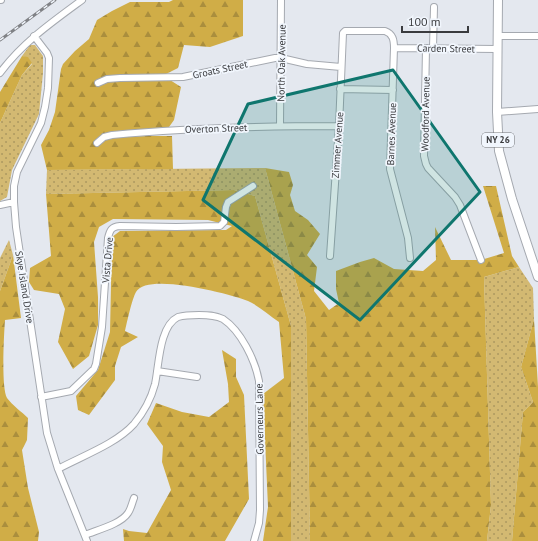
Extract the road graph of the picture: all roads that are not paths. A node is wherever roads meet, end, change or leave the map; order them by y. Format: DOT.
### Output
graph roads {
  1 [pos="82,0"];
  2 [pos="281,0"];
  3 [pos="498,0"];
  4 [pos="434,7"];
  5 [pos="343,33"];
  6 [pos="34,36"];
  7 [pos="498,36"];
  8 [pos="538,36"];
  9 [pos="394,48"];
  10 [pos="426,48"];
  11 [pos="434,48"];
  12 [pos="497,49"];
  13 [pos="281,58"];
  14 [pos="341,67"];
  15 [pos="0,73"];
  16 [pos="98,83"];
  17 [pos="340,89"];
  18 [pos="393,90"];
  19 [pos="538,110"];
  20 [pos="497,112"];
  21 [pos="280,126"];
  22 [pos="339,126"];
  23 [pos="96,143"];
  24 [pos="253,186"];
  25 [pos="14,202"];
  26 [pos="0,205"];
  27 [pos="330,256"];
  28 [pos="410,258"];
  29 [pos="481,260"];
  30 [pos="538,277"];
  31 [pos="157,371"];
  32 [pos="197,376"];
  33 [pos="41,397"];
  34 [pos="58,469"];
  35 [pos="134,498"];
  36 [pos="86,538"];
  37 [pos="254,541"];
  1 -- 6 [label="street"];
  2 -- 13 [label="street, North Oak Avenue"];
  3 -- 7 [label="main road, NY 26"];
  4 -- 11 [label="street"];
  5 -- 9 [label="street, Barnes Avenue"];
  5 -- 14 [label="street, Zimmer Avenue"];
  6 -- 15 [label="street"];
  6 -- 25 [label="street, Skye Island Drive"];
  7 -- 8 [label="street"];
  7 -- 12 [label="main road, NY 26"];
  9 -- 10 [label="street, Carden Street"];
  9 -- 18 [label="street, Barnes Avenue"];
  10 -- 11 [label="street, Carden Street"];
  10 -- 29 [label="street, Woodford Avenue"];
  11 -- 12 [label="street, Carden Street"];
  12 -- 20 [label="main road, NY 26"];
  13 -- 14 [label="street, Groats Street"];
  13 -- 16 [label="street, Groats Street"];
  13 -- 21 [label="street, North Oak Avenue"];
  14 -- 17 [label="street, Zimmer Avenue"];
  17 -- 18 [label="street"];
  17 -- 22 [label="street, Zimmer Avenue"];
  18 -- 28 [label="street, Barnes Avenue"];
  19 -- 20 [label="street"];
  20 -- 30 [label="main road, NY 26"];
  21 -- 22 [label="street, Overton Street"];
  21 -- 23 [label="street, Overton Street"];
  22 -- 27 [label="street, Zimmer Avenue"];
  24 -- 33 [label="street, Vista Drive"];
  25 -- 26 [label="street"];
  25 -- 33 [label="street, Skye Island Drive"];
  31 -- 32 [label="street"];
  31 -- 34 [label="street, Governeurs Lane"];
  31 -- 37 [label="street, Governeurs Lane"];
  33 -- 34 [label="street, Skye Island Drive"];
  34 -- 36 [label="street, Skye Island Drive"];
  35 -- 36 [label="street"];
}
